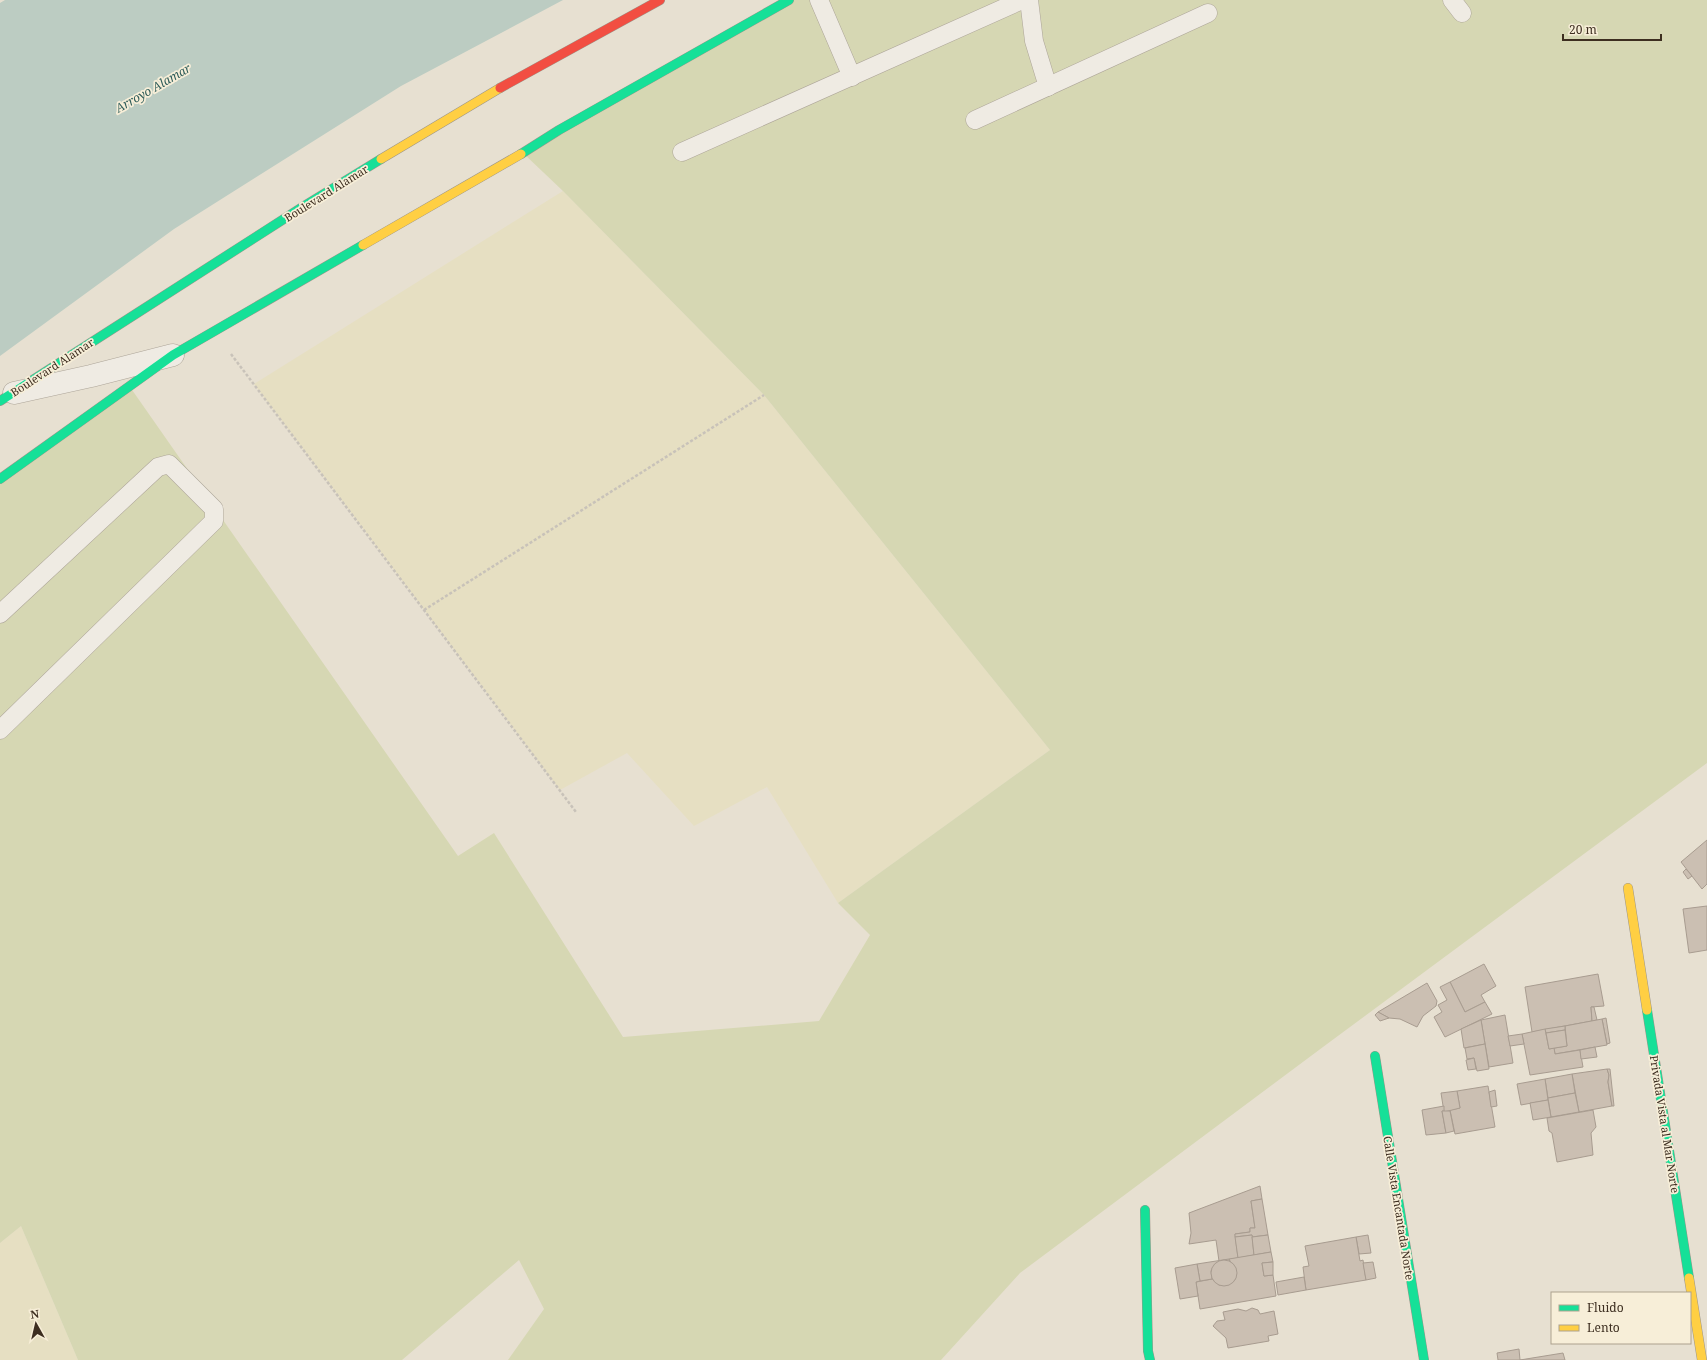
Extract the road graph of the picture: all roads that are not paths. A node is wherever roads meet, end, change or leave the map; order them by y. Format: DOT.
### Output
graph roads {
  1 [pos="660,0"];
  2 [pos="789,0"];
  3 [pos="819,0"];
  4 [pos="1022,0"];
  5 [pos="1029,0"];
  6 [pos="1208,13"];
  7 [pos="852,77"];
  8 [pos="1048,87"];
  9 [pos="975,120"];
  10 [pos="682,152"];
  11 [pos="173,355"];
  12 [pos="4,398"];
  13 [pos="0,479"];
  14 [pos="0,614"];
  15 [pos="0,730"];
  16 [pos="1628,888"];
  17 [pos="1375,1056"];
  18 [pos="1145,1210"];
  19 [pos="1150,1360"];
  20 [pos="1424,1360"];
  21 [pos="1702,1360"];
  1 -- 12 [label="main road, Boulevard Alamar"];
  2 -- 11 [label="main road"];
  3 -- 7 [label="lane"];
  4 -- 7 [label="lane"];
  5 -- 8 [label="lane"];
  6 -- 8 [label="lane"];
  7 -- 10 [label="lane"];
  8 -- 9 [label="lane"];
  11 -- 12 [label="street"];
  11 -- 13 [label="main road"];
  14 -- 15 [label="lane"];
  16 -- 21 [label="main road, Privada Vista al Mar Norte"];
  17 -- 20 [label="main road, Calle Vista Encantada Norte"];
  18 -- 19 [label="main road"];
}
